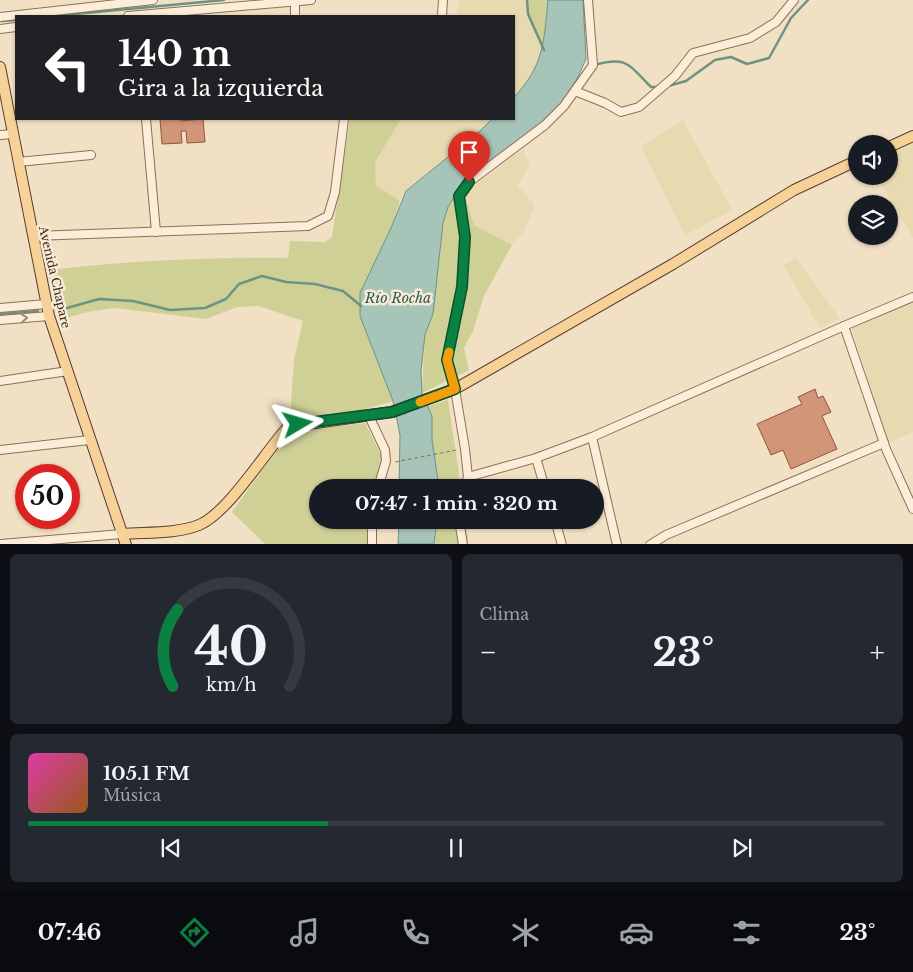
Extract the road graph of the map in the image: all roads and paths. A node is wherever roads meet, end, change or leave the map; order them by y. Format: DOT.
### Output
graph roads {
  1 [pos="153,0"];
  2 [pos="311,0"];
  3 [pos="443,0"];
  4 [pos="588,0"];
  5 [pos="794,0"];
  6 [pos="136,1"];
  7 [pos="295,1"];
  8 [pos="15,15"];
  9 [pos="17,15"];
  10 [pos="151,15"];
  11 [pos="295,15"];
  12 [pos="442,15"];
  13 [pos="0,17"];
  14 [pos="15,27"];
  15 [pos="0,29"];
  16 [pos="0,67"];
  17 [pos="575,91"];
  18 [pos="12,105"];
  19 [pos="146,120"];
  20 [pos="344,120"];
  21 [pos="13,134"];
  22 [pos="0,135"];
  23 [pos="913,136"];
  24 [pos="898,143"];
  25 [pos="91,155"];
  26 [pos="18,162"];
  27 [pos="848,165"];
  28 [pos="156,232"];
  29 [pos="33,236"];
  30 [pos="913,298"];
  31 [pos="46,304"];
  32 [pos="0,308"];
  33 [pos="49,316"];
  34 [pos="0,320"];
  35 [pos="844,326"];
  36 [pos="68,371"];
  37 [pos="0,381"];
  38 [pos="455,389"];
  39 [pos="369,416"];
  40 [pos="592,437"];
  41 [pos="89,440"];
  42 [pos="884,443"];
  43 [pos="465,449"];
  44 [pos="0,450"];
  45 [pos="536,458"];
  46 [pos="401,462"];
  47 [pos="468,477"];
  48 [pos="381,479"];
  49 [pos="542,479"];
  50 [pos="913,509"];
  51 [pos="372,529"];
  52 [pos="460,529"];
  53 [pos="558,529"];
  54 [pos="122,534"];
  55 [pos="0,544"];
  56 [pos="126,544"];
  57 [pos="372,544"];
  58 [pos="463,544"];
  59 [pos="562,544"];
  60 [pos="618,544"];
  61 [pos="650,544"];
  1 -- 6 [label="street"];
  2 -- 7 [label="street"];
  3 -- 12 [label="street"];
  4 -- 17 [label="street"];
  5 -- 17 [label="street"];
  6 -- 9 [label="street"];
  7 -- 10 [label="street"];
  7 -- 11 [label="street"];
  8 -- 13 [label="street"];
  14 -- 15 [label="street"];
  16 -- 18 [label="main road, Avenida Chapare"];
  17 -- 38 [label="street"];
  18 -- 21 [label="main road, Avenida Chapare"];
  19 -- 28 [label="street"];
  20 -- 28 [label="street"];
  21 -- 22 [label="street"];
  21 -- 26 [label="main road, Avenida Chapare"];
  23 -- 24 [label="main road"];
  25 -- 26 [label="street"];
  26 -- 29 [label="main road, Avenida Chapare"];
  27 -- 38 [label="main road"];
  28 -- 29 [label="street"];
  29 -- 31 [label="main road, Avenida Chapare"];
  30 -- 35 [label="street"];
  31 -- 32 [label="street"];
  31 -- 33 [label="main road, Avenida Chapare"];
  34 -- 33 [label="street, one-way"];
  33 -- 36 [label="main road, Avenida Chapare"];
  35 -- 40 [label="street"];
  35 -- 42 [label="street"];
  36 -- 37 [label="street"];
  36 -- 41 [label="main road, Avenida Chapare"];
  38 -- 39 [label="main road"];
  38 -- 43 [label="street"];
  39 -- 48 [label="street"];
  39 -- 54 [label="main road"];
  40 -- 45 [label="street"];
  40 -- 60 [label="street"];
  41 -- 44 [label="street"];
  41 -- 54 [label="main road, Avenida Chapare"];
  42 -- 50 [label="street"];
  42 -- 61 [label="street"];
  43 -- 46 [label="path"];
  43 -- 47 [label="street"];
  45 -- 47 [label="street"];
  45 -- 49 [label="street"];
  51 -- 57 [label="street"];
  52 -- 58 [label="street"];
  53 -- 59 [label="street"];
  54 -- 55 [label="street"];
  54 -- 56 [label="main road, Avenida Chapare"];
}
